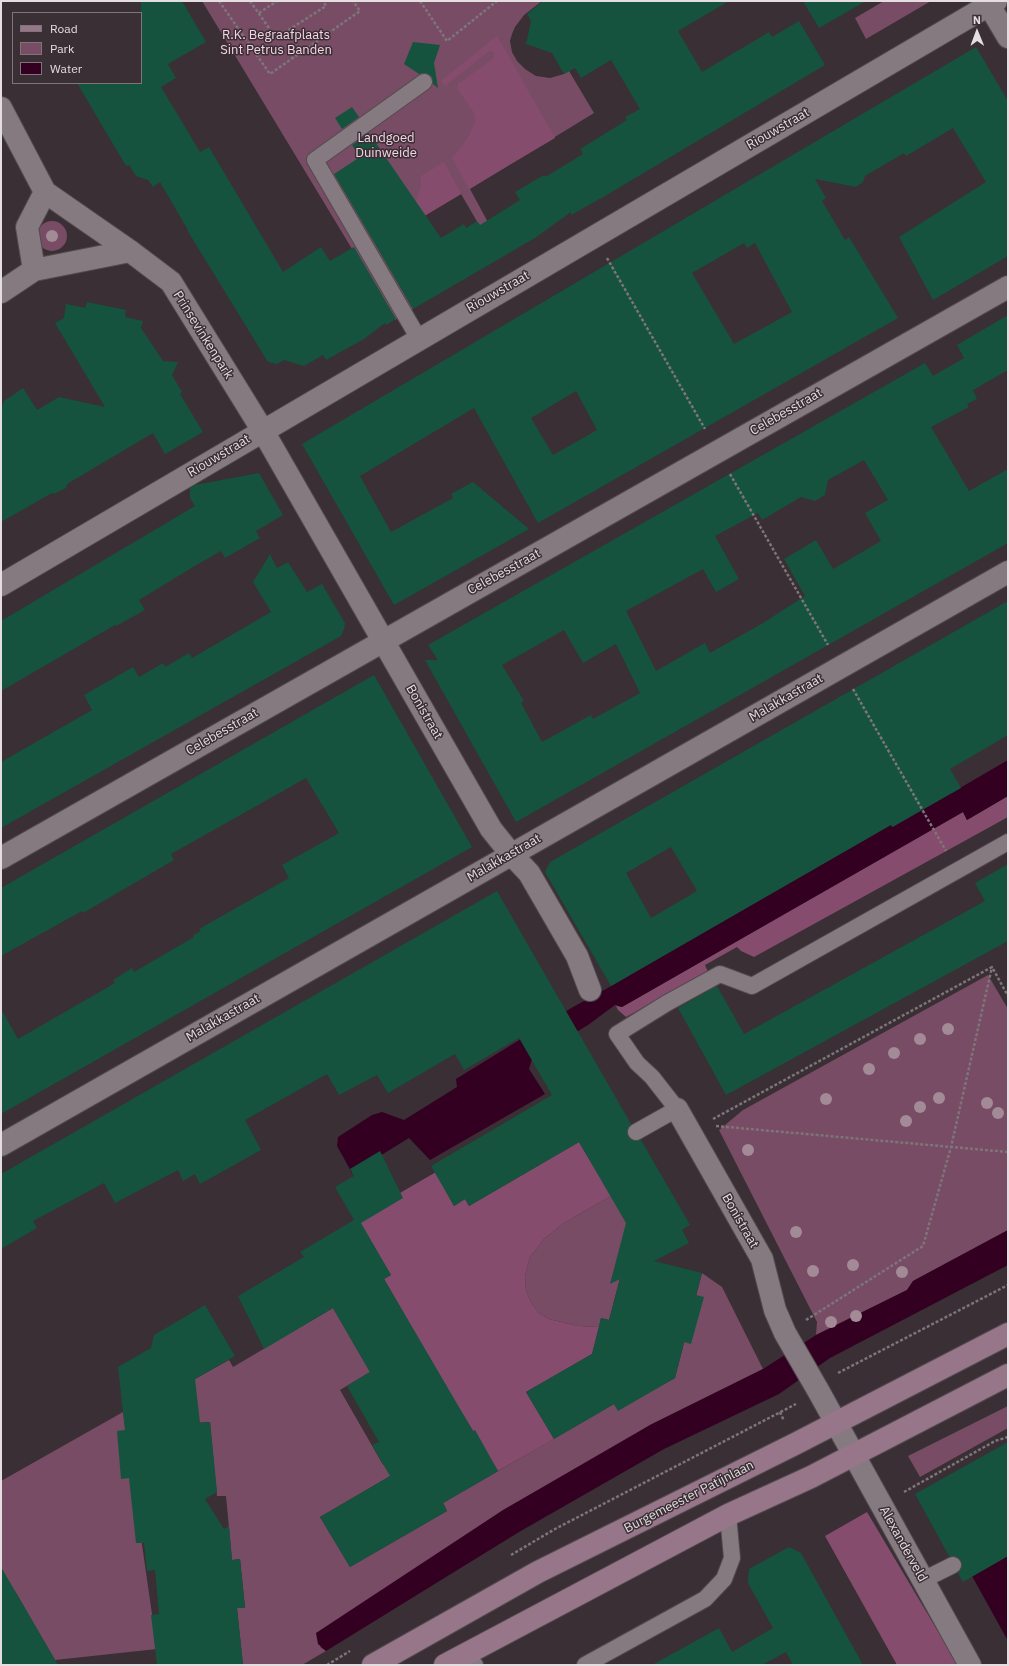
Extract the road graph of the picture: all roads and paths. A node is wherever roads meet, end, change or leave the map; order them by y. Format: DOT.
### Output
graph roads {
  1 [pos="219,1"];
  2 [pos="250,1"];
  3 [pos="277,1"];
  4 [pos="323,1"];
  5 [pos="353,1"];
  6 [pos="420,1"];
  7 [pos="497,1"];
  8 [pos="992,3"];
  9 [pos="259,14"];
  10 [pos="1008,37"];
  11 [pos="424,82"];
  12 [pos="1,108"];
  13 [pos="45,192"];
  14 [pos="595,236"];
  15 [pos="130,251"];
  16 [pos="34,270"];
  17 [pos="1008,287"];
  18 [pos="1,292"];
  19 [pos="419,339"];
  20 [pos="263,431"];
  21 [pos="718,451"];
  22 [pos="1008,572"];
  23 [pos="1,585"];
  24 [pos="384,640"];
  25 [pos="840,667"];
  26 [pos="935,832"];
  27 [pos="1008,842"];
  28 [pos="511,854"];
  29 [pos="1,858"];
  30 [pos="992,967"];
  31 [pos="590,990"];
  32 [pos="1008,996"];
  33 [pos="677,1109"];
  34 [pos="697,1129"];
  35 [pos="636,1132"];
  36 [pos="1,1145"];
  37 [pos="951,1147"];
  38 [pos="1008,1152"];
  39 [pos="1008,1285"];
  40 [pos="1008,1334"];
  41 [pos="786,1336"];
  42 [pos="1008,1375"];
  43 [pos="817,1388"];
  44 [pos="836,1422"];
  45 [pos="1008,1437"];
  46 [pos="854,1455"];
  47 [pos="881,1504"];
  48 [pos="728,1515"];
  49 [pos="953,1565"];
  50 [pos="923,1580"];
  51 [pos="470,1659"];
  52 [pos="373,1665"];
  53 [pos="445,1665"];
  54 [pos="585,1665"];
  55 [pos="970,1665"];
  1 -- 5 [label="path"];
  2 -- 9 [label="path"];
  3 -- 9 [label="path"];
  4 -- 9 [label="path"];
  6 -- 7 [label="path"];
  8 -- 10 [label="street"];
  8 -- 14 [label="street, Riouwstraat"];
  11 -- 19 [label="lane"];
  12 -- 13 [label="street, Prinsevinkenpark"];
  13 -- 15 [label="street, Prinsevinkenpark"];
  13 -- 16 [label="street"];
  14 -- 19 [label="street, Riouwstraat"];
  14 -- 21 [label="path"];
  15 -- 16 [label="street"];
  15 -- 20 [label="street, Prinsevinkenpark"];
  16 -- 18 [label="street"];
  17 -- 21 [label="street, Celebesstraat"];
  19 -- 20 [label="street, Riouwstraat"];
  20 -- 23 [label="street, Riouwstraat"];
  20 -- 24 [label="street, Bonistraat"];
  21 -- 24 [label="street, Celebesstraat"];
  21 -- 25 [label="path"];
  22 -- 25 [label="street, Malakkastraat"];
  24 -- 28 [label="street, Bonistraat"];
  24 -- 29 [label="street, Celebesstraat"];
  25 -- 26 [label="path"];
  25 -- 28 [label="street, Malakkastraat"];
  27 -- 33 [label="lane, Bonistraat"];
  28 -- 31 [label="street, Bonistraat"];
  28 -- 36 [label="street, Malakkastraat"];
  30 -- 32 [label="path"];
  30 -- 34 [label="path"];
  30 -- 37 [label="path"];
  33 -- 34 [label="street, Bonistraat"];
  33 -- 35 [label="lane"];
  34 -- 37 [label="path"];
  34 -- 41 [label="street, Bonistraat"];
  37 -- 38 [label="path"];
  37 -- 41 [label="path"];
  39 -- 43 [label="path"];
  40 -- 44 [label="main road, Burgemeester Patijnlaan"];
  41 -- 43 [label="street, Bonistraat"];
  42 -- 46 [label="main road"];
  43 -- 44 [label="street, Bonistraat"];
  44 -- 46 [label="street, Alexanderveld"];
  44 -- 52 [label="main road, Burgemeester Patijnlaan"];
  45 -- 47 [label="path"];
  46 -- 47 [label="street, Alexanderveld"];
  46 -- 48 [label="main road"];
  47 -- 50 [label="street, Alexanderveld"];
  48 -- 51 [label="main road"];
  48 -- 54 [label="lane"];
  49 -- 50 [label="lane"];
  50 -- 55 [label="street, Alexanderveld"];
  51 -- 53 [label="main road"];
}
